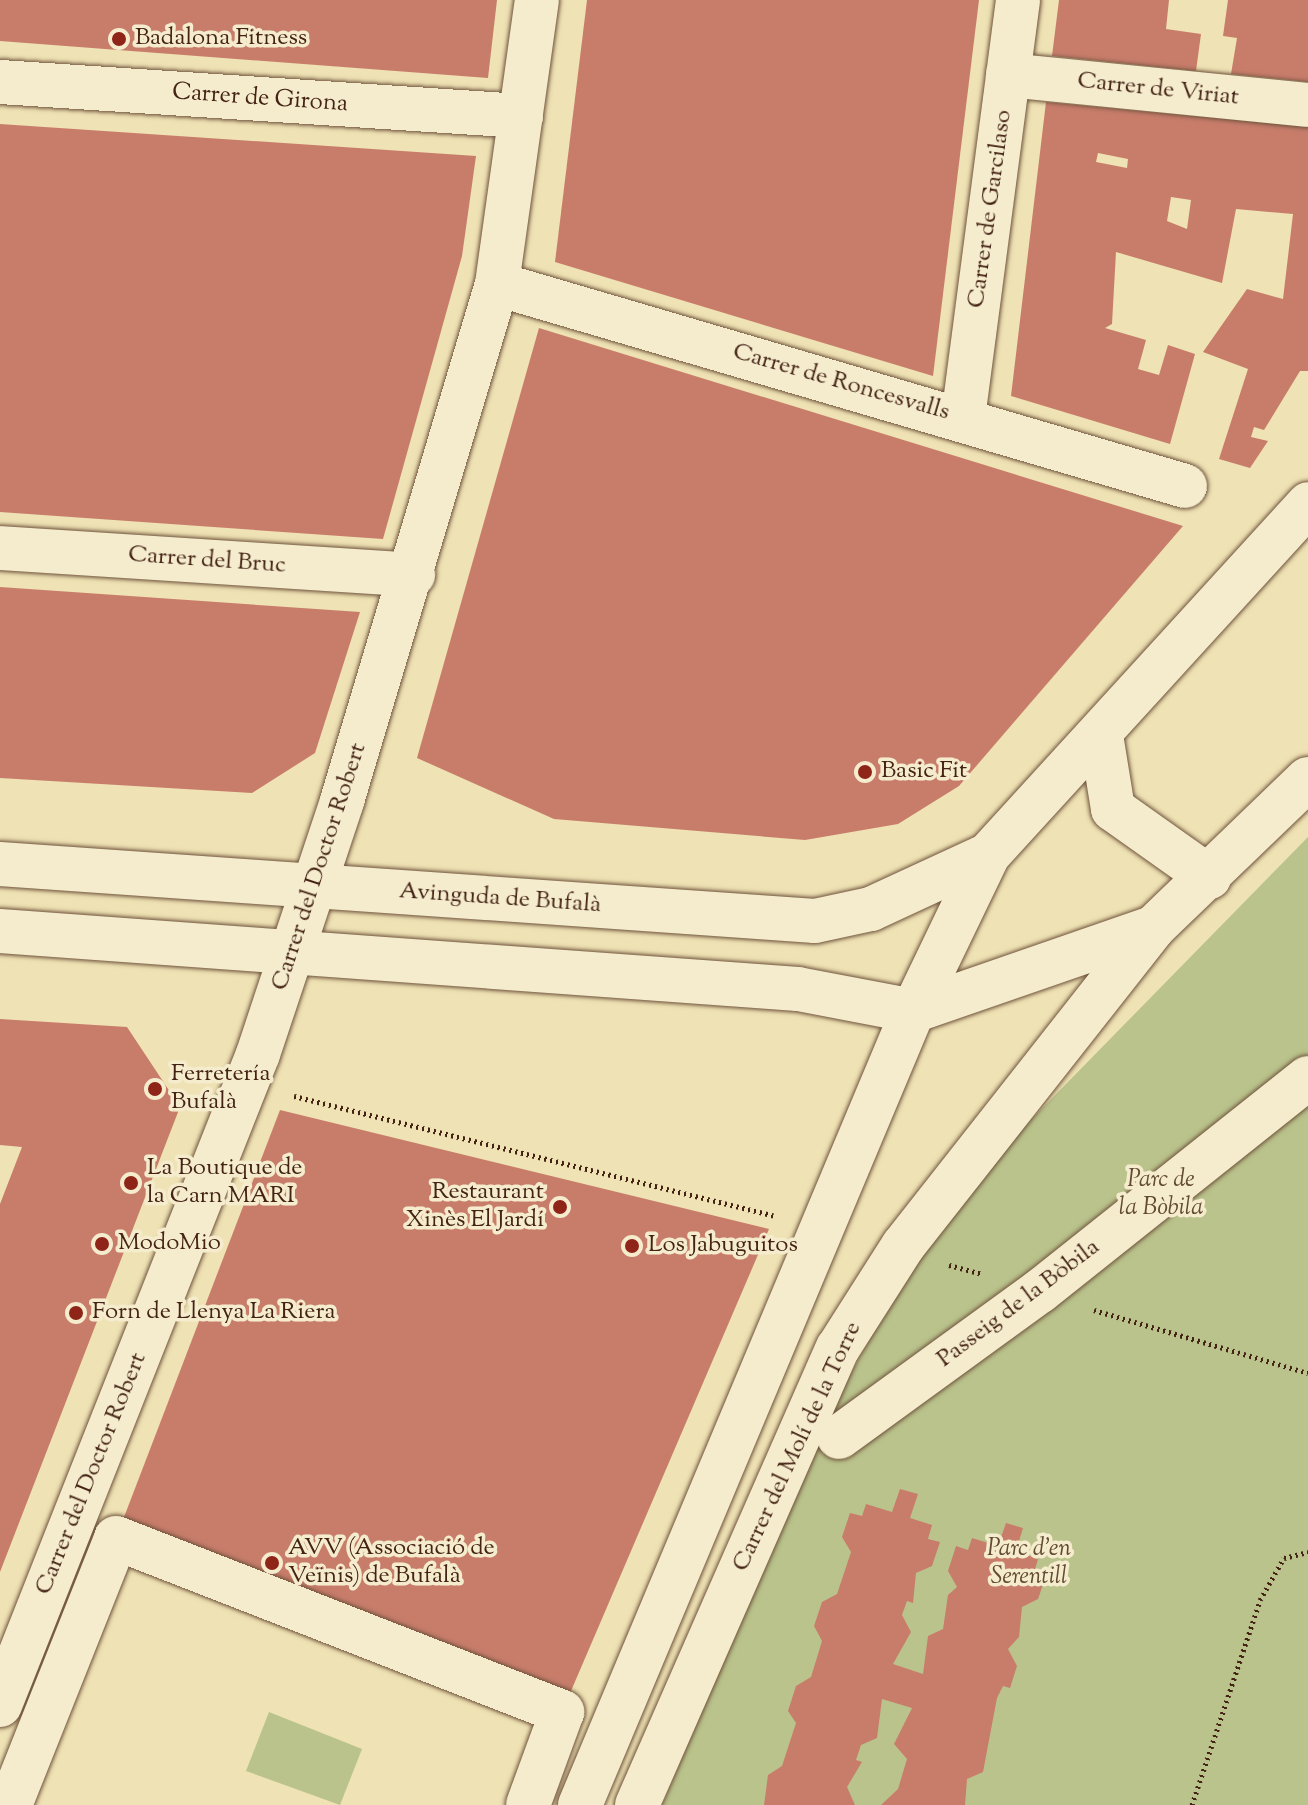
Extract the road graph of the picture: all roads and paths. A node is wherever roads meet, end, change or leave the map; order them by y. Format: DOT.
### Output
graph roads {
  1 [pos="537,0"];
  2 [pos="1018,0"];
  3 [pos="1008,75"];
  4 [pos="0,82"];
  5 [pos="1308,105"];
  6 [pos="521,116"];
  7 [pos="497,284"];
  8 [pos="963,418"];
  9 [pos="1185,486"];
  10 [pos="1308,504"];
  11 [pos="0,548"];
  12 [pos="413,575"];
  13 [pos="1101,735"];
  14 [pos="1308,779"];
  15 [pos="988,855"];
  16 [pos="0,864"];
  17 [pos="1209,877"];
  18 [pos="315,883"];
  19 [pos="1153,928"];
  20 [pos="0,931"];
  21 [pos="294,951"];
  22 [pos="913,1011"];
  23 [pos="1308,1078"];
  24 [pos="278,1093"];
  25 [pos="782,1217"];
  26 [pos="1040,1291"];
  27 [pos="1308,1373"];
  28 [pos="839,1437"];
  29 [pos="1308,1552"];
  30 [pos="0,1705"];
  31 [pos="10,1805"];
  32 [pos="528,1805"];
  33 [pos="580,1805"];
  34 [pos="637,1805"];
  35 [pos="1192,1805"];
  1 -- 6 [label="street, Carrer del Doctor Robert"];
  2 -- 3 [label="street, Carrer de Garcilaso"];
  3 -- 5 [label="street, Carrer de Viriat"];
  3 -- 8 [label="street, Carrer de Garcilaso"];
  4 -- 6 [label="street, Carrer de Girona"];
  6 -- 7 [label="street, Carrer del Doctor Robert"];
  7 -- 8 [label="street, Carrer de Roncesvalls"];
  7 -- 12 [label="street, Carrer del Doctor Robert"];
  8 -- 9 [label="street, Carrer de Roncesvalls"];
  10 -- 13 [label="street"];
  11 -- 12 [label="street, Carrer del Bruc"];
  12 -- 18 [label="street, Carrer del Doctor Robert"];
  13 -- 15 [label="street"];
  13 -- 17 [label="street"];
  14 -- 17 [label="street, Carrer del Molí de la Torre"];
  15 -- 18 [label="street, Avinguda de Bufalà"];
  15 -- 22 [label="street"];
  16 -- 18 [label="street, Avinguda de Bufalà"];
  17 -- 19 [label="street, Carrer del Molí de la Torre"];
  18 -- 21 [label="street, Carrer del Doctor Robert"];
  19 -- 22 [label="street, Carrer del Molí de la Torre"];
  19 -- 34 [label="street, Carrer del Molí de la Torre"];
  20 -- 21 [label="street"];
  21 -- 22 [label="street"];
  21 -- 30 [label="street, Carrer del Doctor Robert"];
  22 -- 33 [label="street"];
  23 -- 26 [label="street, Passeig de la Bòbila"];
  24 -- 25 [label="path"];
  26 -- 27 [label="path"];
  26 -- 28 [label="street, Passeig de la Bòbila"];
  29 -- 35 [label="path"];
  31 -- 32 [label="street"];
}
